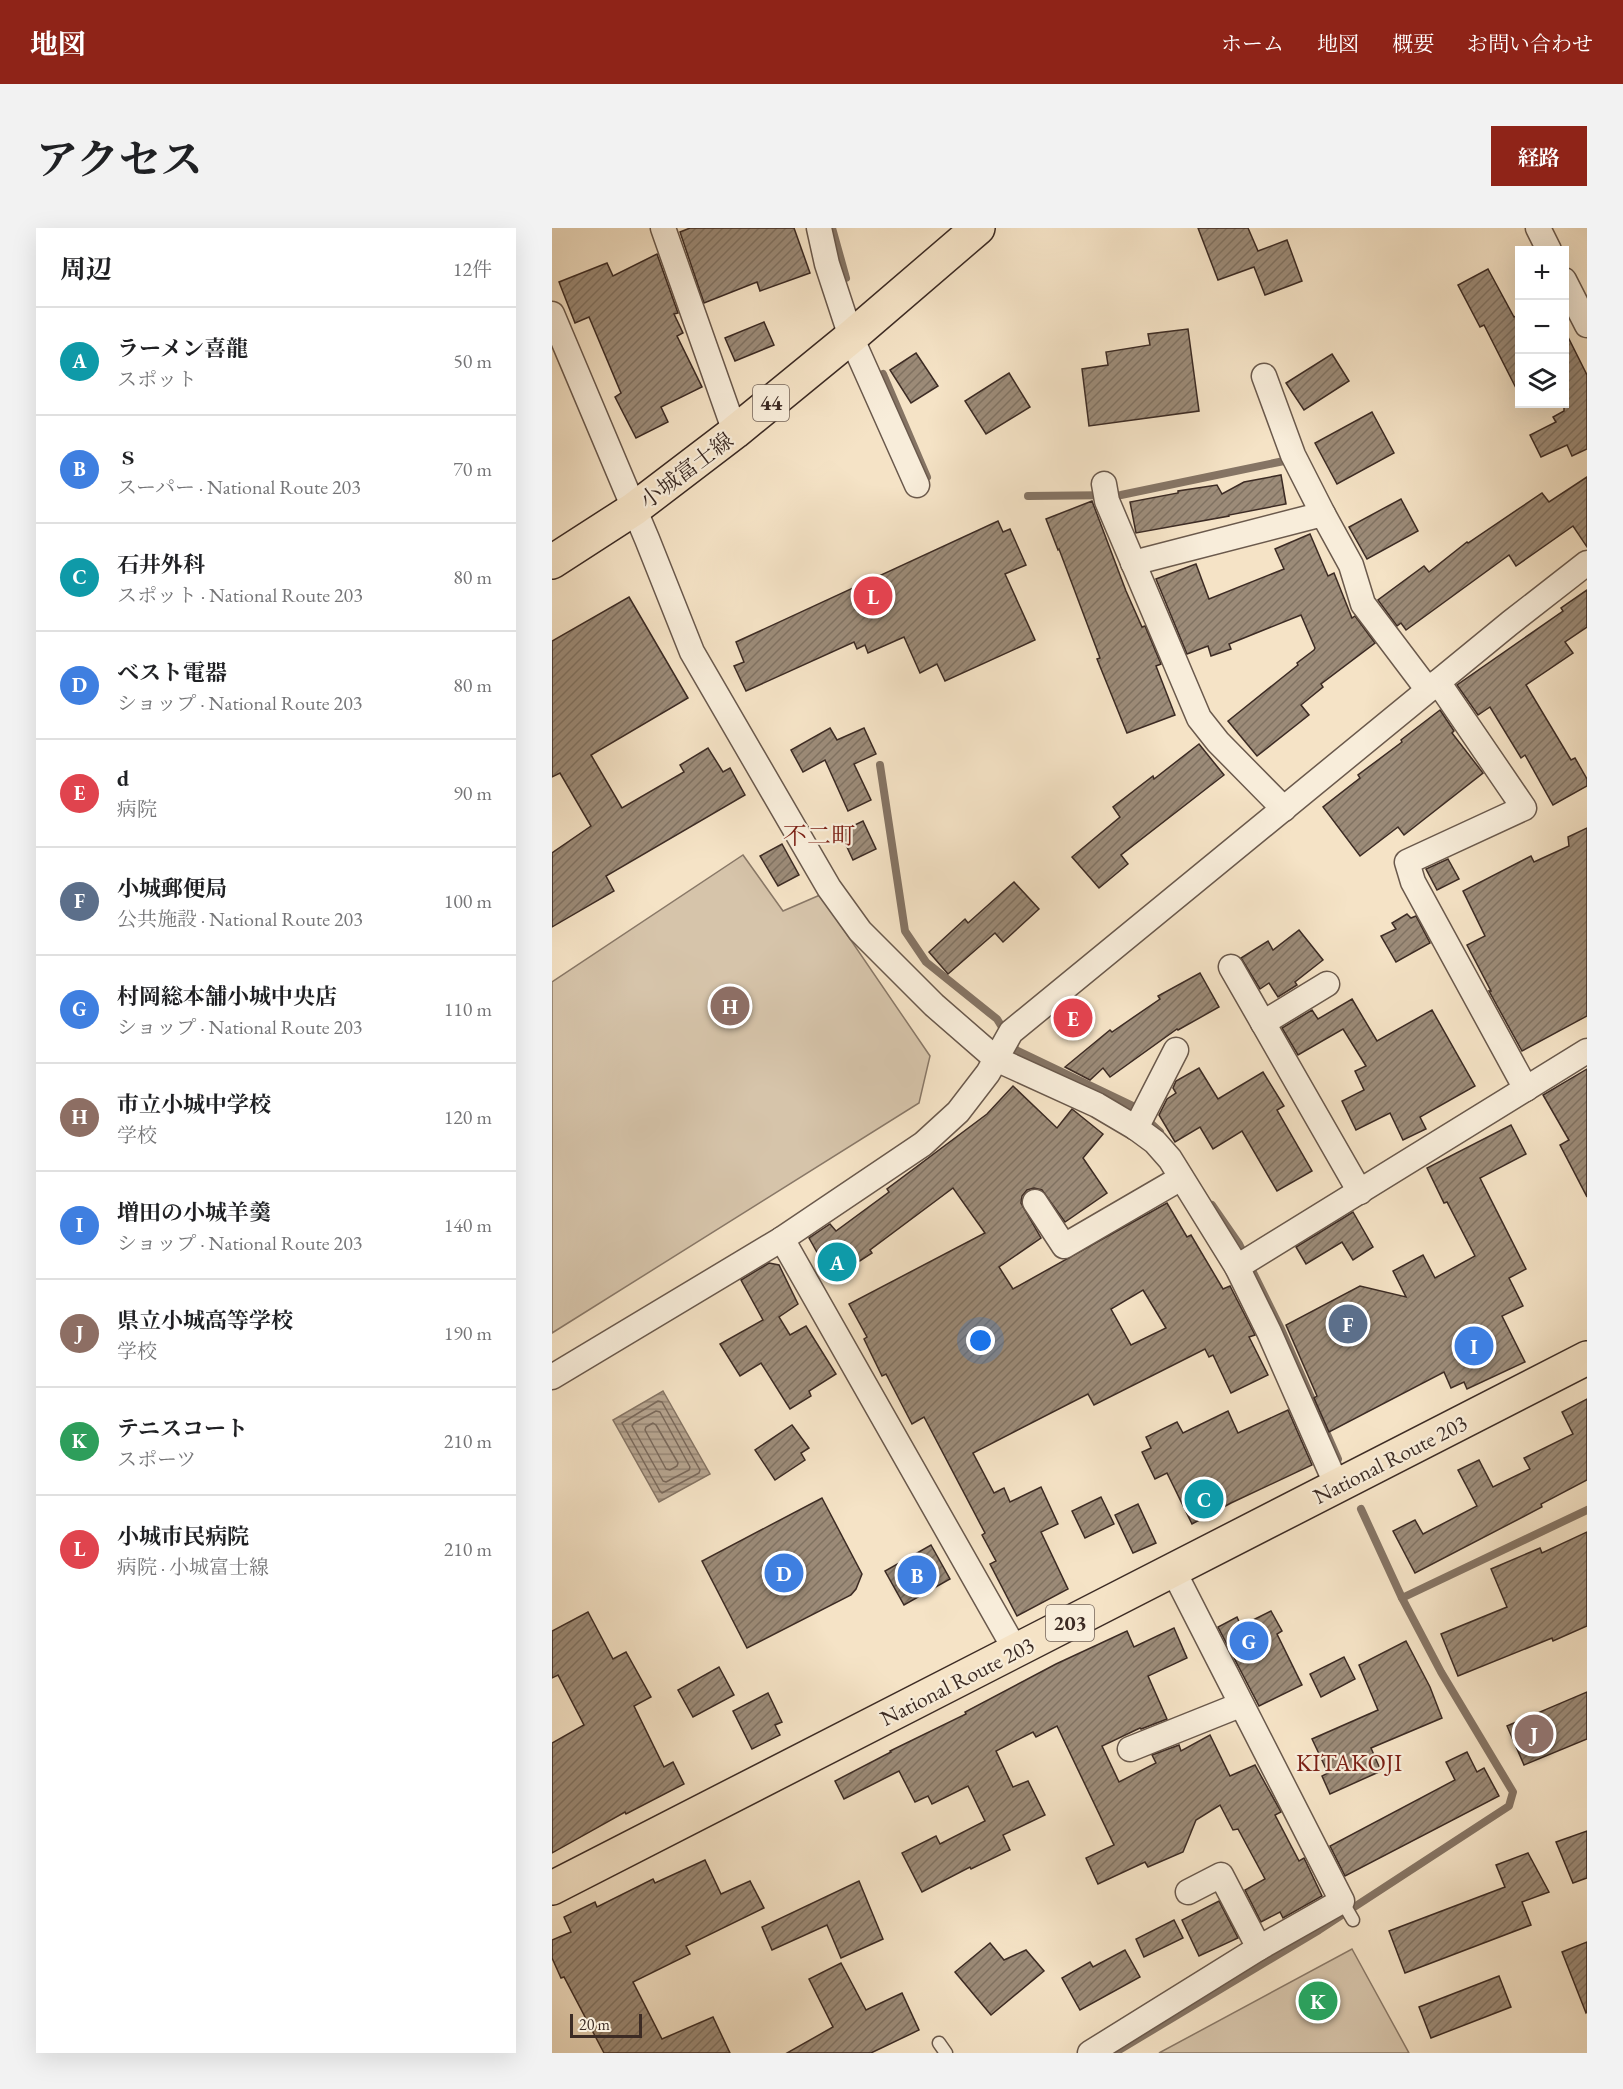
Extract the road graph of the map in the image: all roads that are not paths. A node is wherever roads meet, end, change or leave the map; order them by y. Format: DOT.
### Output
graph roads {
  1 [pos="663,228"];
  2 [pos="819,228"];
  3 [pos="978,228"];
  4 [pos="1569,290"];
  5 [pos="552,315"];
  6 [pos="1587,325"];
  7 [pos="851,337"];
  8 [pos="1264,376"];
  9 [pos="735,432"];
  10 [pos="917,485"];
  11 [pos="1106,493"];
  12 [pos="634,509"];
  13 [pos="1323,514"];
  14 [pos="552,562"];
  15 [pos="1133,563"];
  16 [pos="1587,563"];
  17 [pos="1433,686"];
  18 [pos="1284,809"];
  19 [pos="1231,967"];
  20 [pos="1327,984"];
  21 [pos="1263,1023"];
  22 [pos="1004,1046"];
  23 [pos="1176,1050"];
  24 [pos="1587,1051"];
  25 [pos="1526,1089"];
  26 [pos="1140,1118"];
  27 [pos="1181,1178"];
  28 [pos="1360,1192"];
  29 [pos="1035,1202"];
  30 [pos="783,1239"];
  31 [pos="1246,1262"];
  32 [pos="1587,1358"];
  33 [pos="552,1377"];
  34 [pos="1337,1486"];
  35 [pos="1173,1570"];
  36 [pos="1016,1651"];
  37 [pos="1240,1705"];
  38 [pos="1130,1749"];
  39 [pos="552,1888"];
  40 [pos="1188,1892"];
  41 [pos="1259,1948"];
  42 [pos="1089,2053"];
  1 -- 9 [label="street"];
  2 -- 7 [label="street"];
  3 -- 7 [label="main road, 小城富士線 / 44"];
  4 -- 6 [label="street"];
  5 -- 12 [label="street"];
  7 -- 9 [label="main road, 小城富士線 / 44"];
  7 -- 10 [label="street"];
  8 -- 13 [label="street"];
  9 -- 12 [label="main road, 小城富士線 / 44"];
  11 -- 15 [label="street"];
  12 -- 14 [label="main road, 小城富士線 / 44"];
  12 -- 22 [label="street"];
  13 -- 15 [label="street"];
  13 -- 17 [label="street"];
  15 -- 18 [label="street"];
  16 -- 17 [label="street"];
  17 -- 18 [label="street"];
  17 -- 25 [label="street"];
  18 -- 22 [label="street"];
  19 -- 21 [label="street"];
  20 -- 21 [label="street"];
  21 -- 28 [label="street"];
  22 -- 26 [label="street"];
  22 -- 30 [label="street"];
  23 -- 26 [label="street"];
  24 -- 25 [label="street"];
  25 -- 28 [label="street"];
  26 -- 27 [label="street"];
  27 -- 29 [label="street"];
  27 -- 31 [label="street"];
  28 -- 31 [label="street"];
  30 -- 33 [label="street"];
  30 -- 36 [label="street"];
  31 -- 34 [label="street"];
  32 -- 34 [label="main road, National Route 203 / 203"];
  34 -- 35 [label="main road, National Route 203 / 203"];
  35 -- 36 [label="main road, National Route 203 / 203"];
  35 -- 37 [label="street"];
  36 -- 39 [label="main road, National Route 203 / 203"];
  37 -- 38 [label="street"];
  37 -- 41 [label="street"];
  40 -- 41 [label="street"];
  41 -- 42 [label="street"];
}
